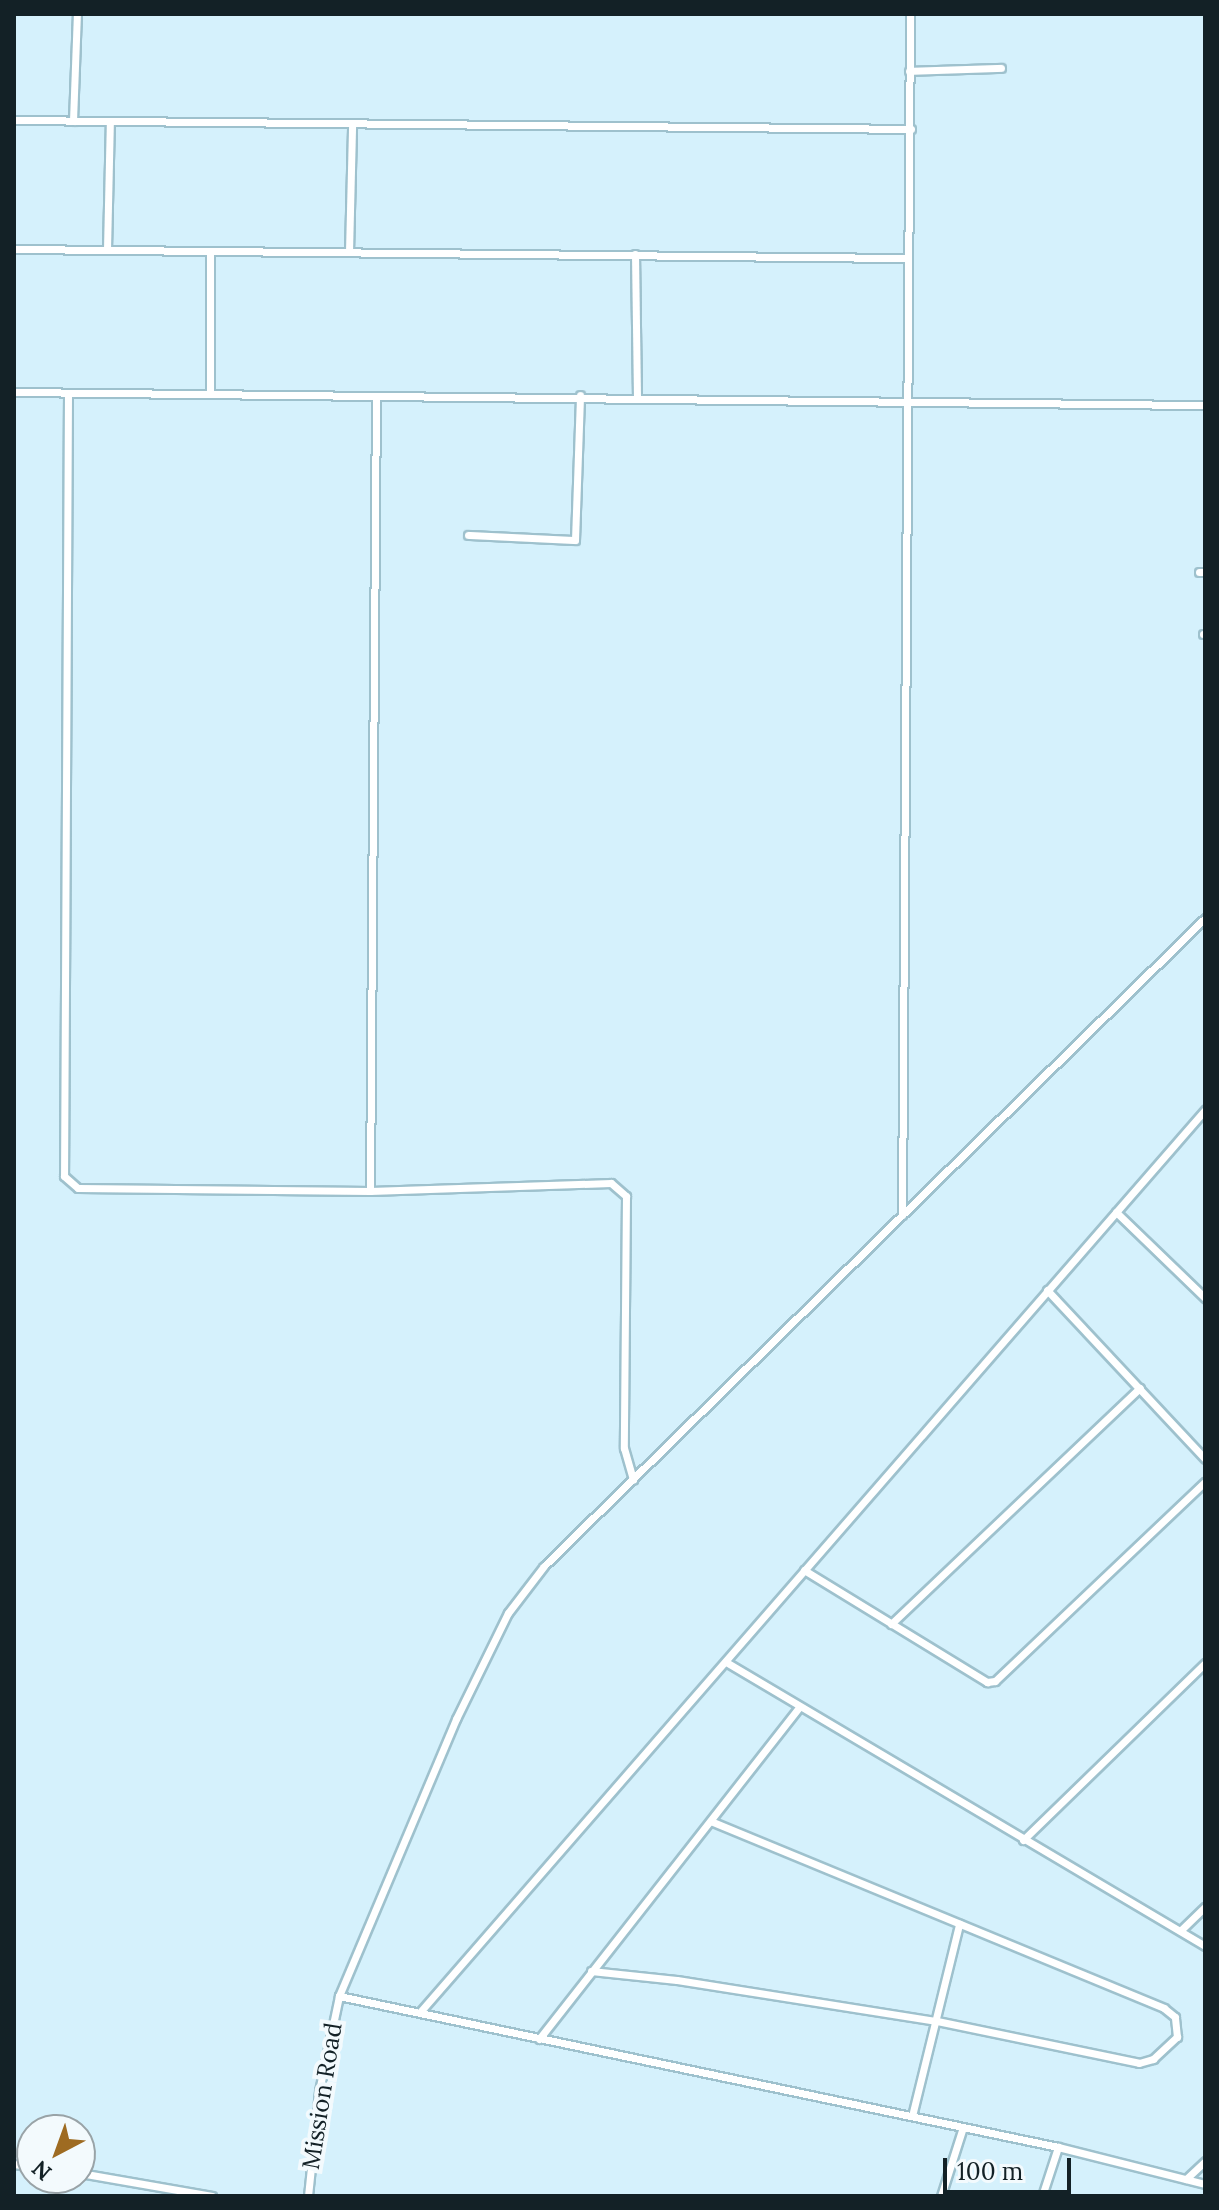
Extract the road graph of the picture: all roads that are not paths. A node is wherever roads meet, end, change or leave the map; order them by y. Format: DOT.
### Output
graph roads {
  1 [pos="77,14"];
  2 [pos="910,14"];
  3 [pos="1001,68"];
  4 [pos="909,71"];
  5 [pos="14,120"];
  6 [pos="73,121"];
  7 [pos="110,121"];
  8 [pos="352,125"];
  9 [pos="911,129"];
  10 [pos="14,249"];
  11 [pos="107,249"];
  12 [pos="210,251"];
  13 [pos="349,252"];
  14 [pos="635,254"];
  15 [pos="906,258"];
  16 [pos="14,392"];
  17 [pos="210,392"];
  18 [pos="68,394"];
  19 [pos="580,395"];
  20 [pos="376,396"];
  21 [pos="637,396"];
  22 [pos="906,402"];
  23 [pos="1205,405"];
  24 [pos="468,535"];
  25 [pos="1205,918"];
  26 [pos="1205,1110"];
  27 [pos="370,1191"];
  28 [pos="1116,1212"];
  29 [pos="902,1215"];
  30 [pos="1047,1290"];
  31 [pos="1205,1298"];
  32 [pos="1140,1388"];
  33 [pos="1205,1459"];
  34 [pos="633,1480"];
  35 [pos="1205,1482"];
  36 [pos="804,1570"];
  37 [pos="891,1624"];
  38 [pos="726,1662"];
  39 [pos="1205,1663"];
  40 [pos="799,1707"];
  41 [pos="712,1822"];
  42 [pos="1023,1840"];
  43 [pos="1205,1907"];
  44 [pos="959,1924"];
  45 [pos="1181,1930"];
  46 [pos="1205,1946"];
  47 [pos="591,1971"];
  48 [pos="339,1996"];
  49 [pos="420,2012"];
  50 [pos="937,2021"];
  51 [pos="539,2039"];
  52 [pos="912,2116"];
  53 [pos="963,2127"];
  54 [pos="1058,2147"];
  55 [pos="1205,2161"];
  56 [pos="96,2176"];
  57 [pos="1186,2179"];
  58 [pos="1205,2184"];
  59 [pos="212,2196"];
  60 [pos="308,2196"];
  61 [pos="941,2196"];
  62 [pos="1042,2196"];
  1 -- 6 [label="street"];
  2 -- 4 [label="street"];
  3 -- 4 [label="street"];
  4 -- 9 [label="street"];
  5 -- 6 [label="street"];
  6 -- 7 [label="street"];
  7 -- 8 [label="street"];
  7 -- 11 [label="street"];
  8 -- 9 [label="street"];
  8 -- 13 [label="street"];
  9 -- 15 [label="street"];
  10 -- 11 [label="street"];
  11 -- 12 [label="street"];
  12 -- 13 [label="street"];
  12 -- 17 [label="street"];
  13 -- 14 [label="street"];
  14 -- 15 [label="street"];
  14 -- 21 [label="street"];
  15 -- 22 [label="street"];
  16 -- 18 [label="street"];
  17 -- 18 [label="street"];
  17 -- 20 [label="street"];
  18 -- 27 [label="street"];
  19 -- 20 [label="street"];
  19 -- 21 [label="street"];
  19 -- 24 [label="street"];
  20 -- 27 [label="street"];
  21 -- 22 [label="street"];
  22 -- 23 [label="street"];
  22 -- 29 [label="street"];
  25 -- 29 [label="street, Mission Road"];
  26 -- 28 [label="street"];
  27 -- 34 [label="street"];
  28 -- 30 [label="street"];
  28 -- 31 [label="street"];
  29 -- 34 [label="street, Mission Road"];
  30 -- 32 [label="street"];
  30 -- 36 [label="street"];
  32 -- 33 [label="street"];
  32 -- 37 [label="street"];
  34 -- 48 [label="street, Mission Road"];
  35 -- 37 [label="street"];
  36 -- 37 [label="street"];
  36 -- 38 [label="street"];
  38 -- 40 [label="street"];
  38 -- 49 [label="street"];
  39 -- 42 [label="street"];
  40 -- 41 [label="street"];
  40 -- 42 [label="street"];
  41 -- 44 [label="street"];
  41 -- 47 [label="street"];
  42 -- 45 [label="street"];
  43 -- 45 [label="street"];
  44 -- 50 [label="street"];
  44 -- 50 [label="street"];
  45 -- 46 [label="street"];
  47 -- 50 [label="street"];
  47 -- 51 [label="street"];
  48 -- 49 [label="street"];
  48 -- 60 [label="street, Mission Road"];
  49 -- 51 [label="street"];
  50 -- 52 [label="street"];
  51 -- 52 [label="street"];
  52 -- 53 [label="street"];
  53 -- 54 [label="street"];
  53 -- 61 [label="street"];
  54 -- 57 [label="street"];
  54 -- 62 [label="street"];
  55 -- 57 [label="street"];
  56 -- 59 [label="street"];
  57 -- 58 [label="street"];
}
